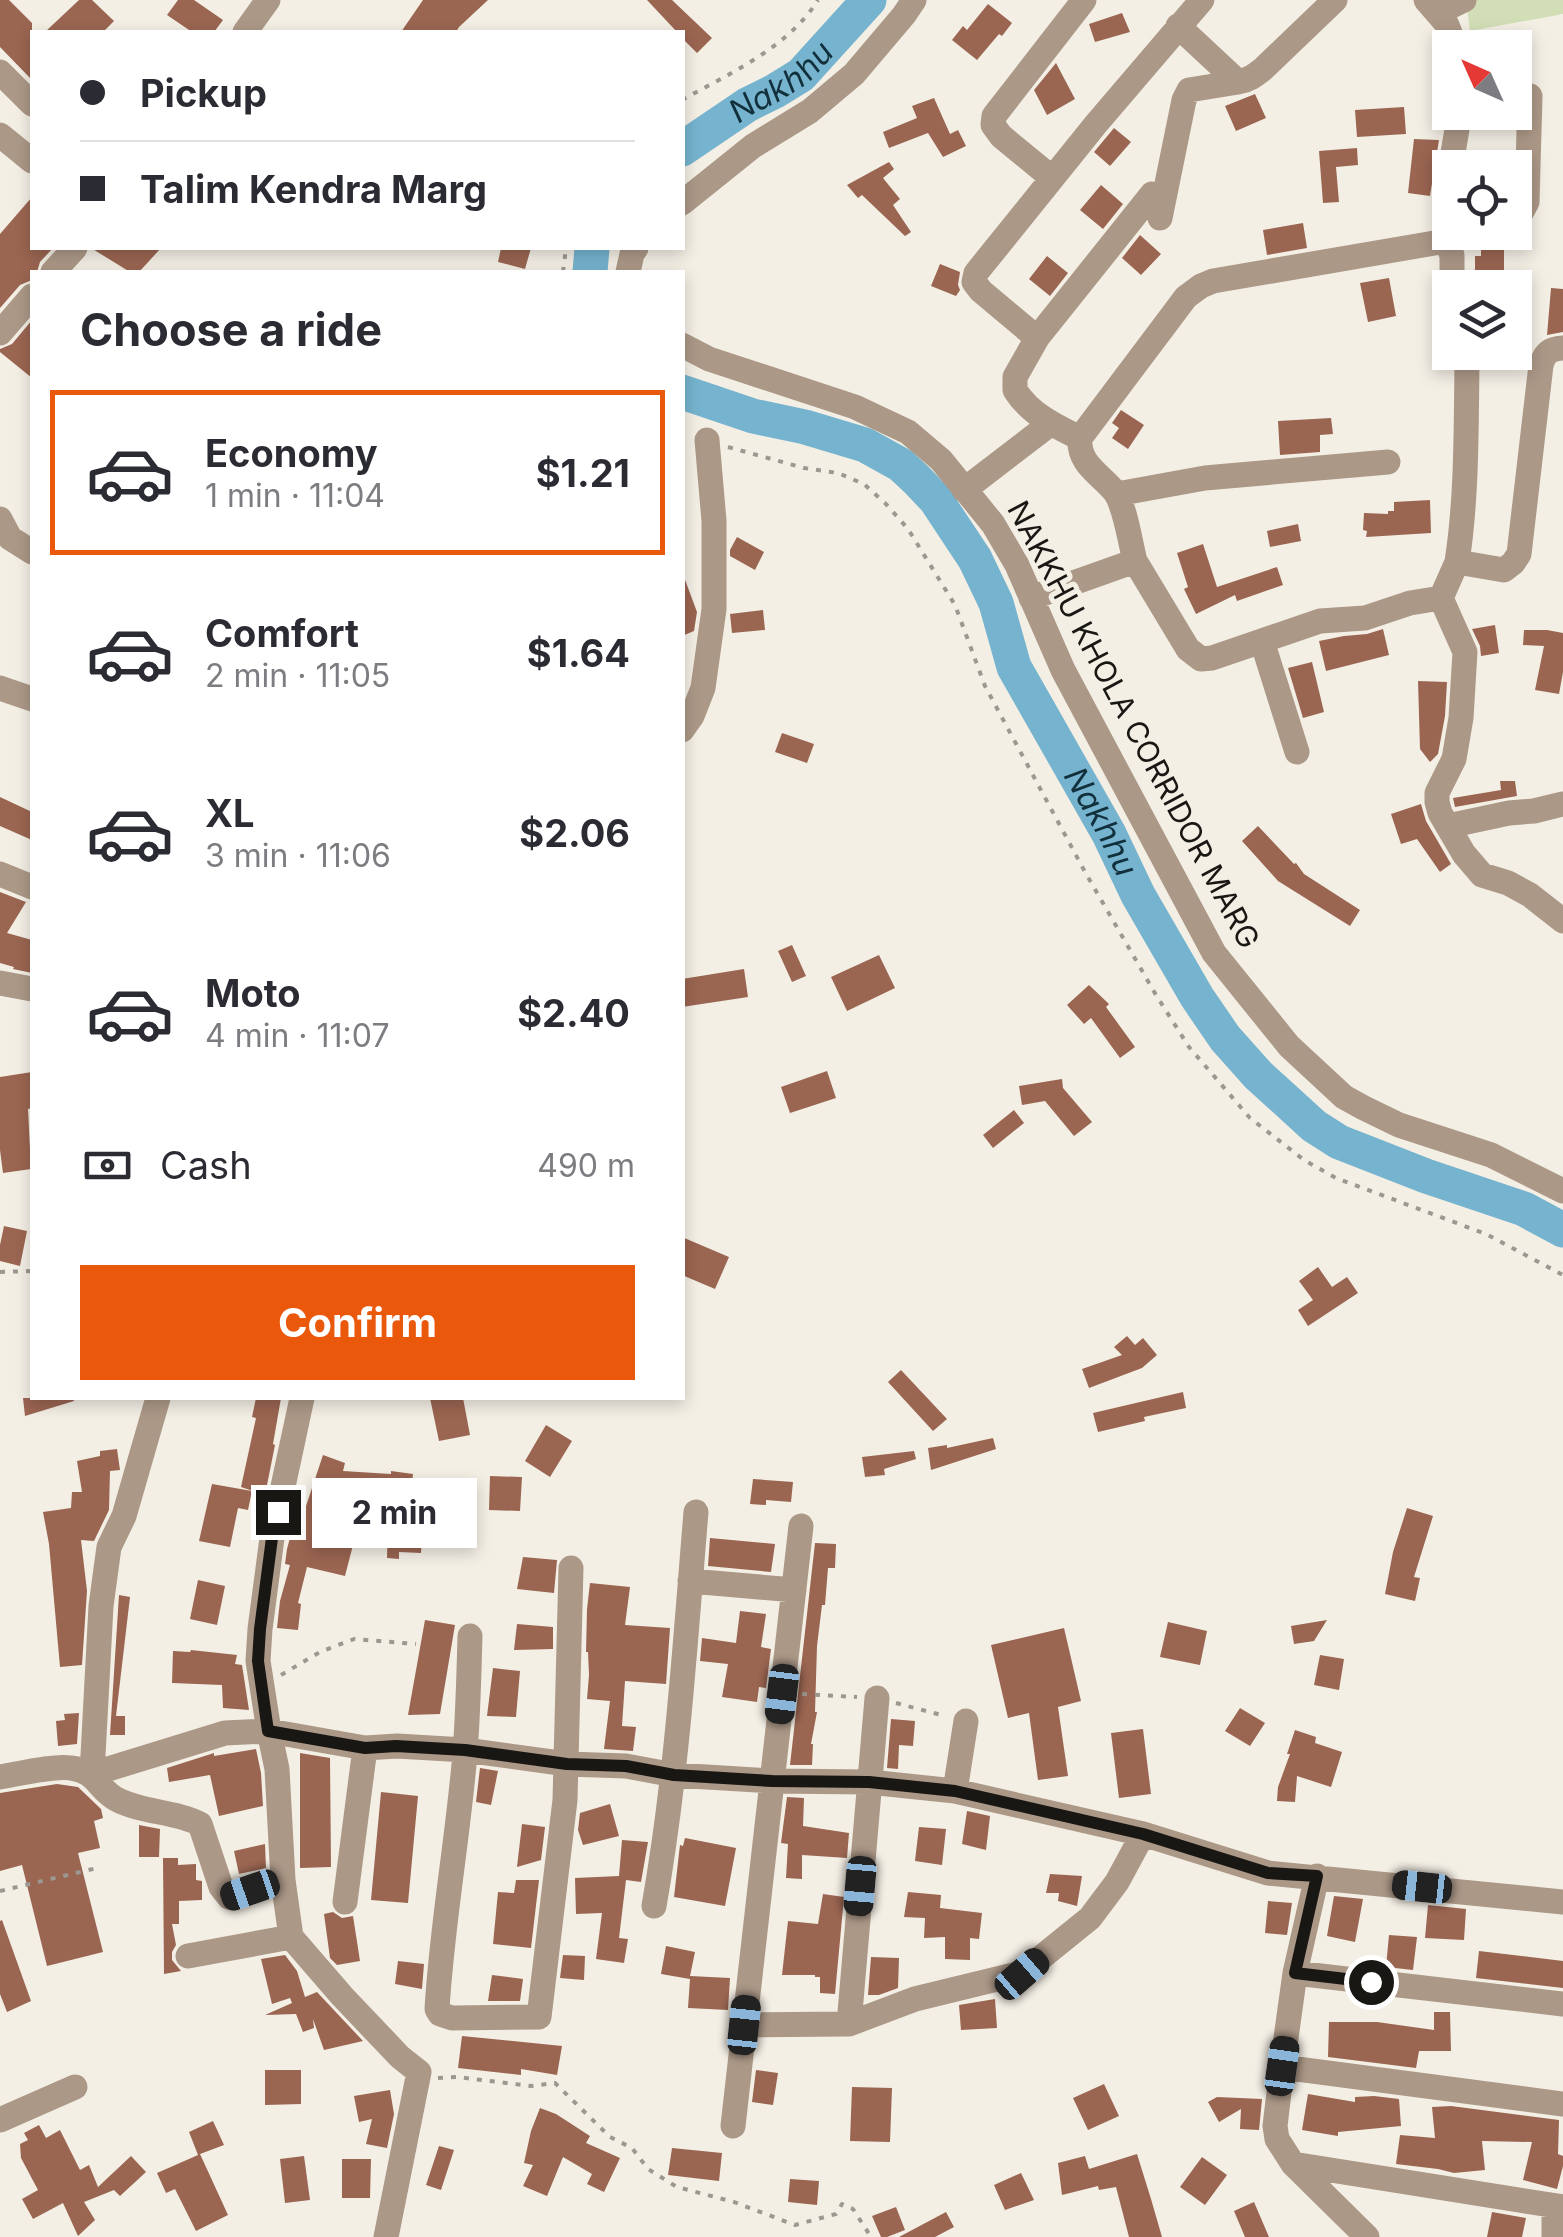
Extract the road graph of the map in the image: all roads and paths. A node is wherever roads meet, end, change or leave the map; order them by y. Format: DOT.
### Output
graph roads {
  1 [pos="268,0"];
  2 [pos="818,0"];
  3 [pos="914,0"];
  4 [pos="1084,0"];
  5 [pos="1202,0"];
  6 [pos="1335,0"];
  7 [pos="1464,0"];
  8 [pos="1433,6"];
  9 [pos="1178,26"];
  10 [pos="246,30"];
  11 [pos="1448,30"];
  12 [pos="0,72"];
  13 [pos="1238,82"];
  14 [pos="685,98"];
  15 [pos="30,102"];
  16 [pos="0,135"];
  17 [pos="30,159"];
  18 [pos="1052,178"];
  19 [pos="685,201"];
  20 [pos="1432,230"];
  21 [pos="73,250"];
  22 [pos="55,270"];
  23 [pos="30,298"];
  24 [pos="0,333"];
  25 [pos="1037,338"];
  26 [pos="685,346"];
  27 [pos="1563,348"];
  28 [pos="1467,370"];
  29 [pos="1050,424"];
  30 [pos="1080,438"];
  31 [pos="706,440"];
  32 [pos="1388,462"];
  33 [pos="964,490"];
  34 [pos="1117,494"];
  35 [pos="0,519"];
  36 [pos="30,551"];
  37 [pos="1135,560"];
  38 [pos="1457,562"];
  39 [pos="1032,598"];
  40 [pos="1441,598"];
  41 [pos="1262,641"];
  42 [pos="0,688"];
  43 [pos="30,698"];
  44 [pos="685,726"];
  45 [pos="1297,752"];
  46 [pos="1563,804"];
  47 [pos="1448,826"];
  48 [pos="0,874"];
  49 [pos="30,886"];
  50 [pos="1563,921"];
  51 [pos="0,983"];
  52 [pos="30,989"];
  53 [pos="1563,1191"];
  54 [pos="30,1271"];
  55 [pos="0,1272"];
  56 [pos="1563,1275"];
  57 [pos="157,1400"];
  58 [pos="302,1400"];
  59 [pos="696,1512"];
  60 [pos="801,1526"];
  61 [pos="571,1568"];
  62 [pos="690,1580"];
  63 [pos="794,1590"];
  64 [pos="470,1636"];
  65 [pos="416,1644"];
  66 [pos="263,1683"];
  67 [pos="876,1698"];
  68 [pos="966,1721"];
  69 [pos="268,1731"];
  70 [pos="365,1748"];
  71 [pos="465,1750"];
  72 [pos="567,1764"];
  73 [pos="92,1774"];
  74 [pos="674,1775"];
  75 [pos="0,1777"];
  76 [pos="772,1781"];
  77 [pos="869,1782"];
  78 [pos="955,1791"];
  79 [pos="1143,1834"];
  80 [pos="97,1868"];
  81 [pos="1317,1876"];
  82 [pos="283,1880"];
  83 [pos="0,1890"];
  84 [pos="345,1902"];
  85 [pos="1563,1902"];
  86 [pos="654,1906"];
  87 [pos="291,1937"];
  88 [pos="188,1956"];
  89 [pos="1295,1973"];
  90 [pos="1563,2004"];
  91 [pos="849,2024"];
  92 [pos="744,2025"];
  93 [pos="1282,2066"];
  94 [pos="419,2072"];
  95 [pos="76,2087"];
  96 [pos="1563,2104"];
  97 [pos="0,2120"];
  98 [pos="733,2126"];
  99 [pos="1293,2164"];
  100 [pos="1558,2206"];
  101 [pos="386,2237"];
  102 [pos="871,2237"];
  103 [pos="1366,2237"];
  104 [pos="1554,2237"];
  1 -- 10 [label="street"];
  2 -- 14 [label="path"];
  3 -- 19 [label="street"];
  4 -- 18 [label="street"];
  5 -- 9 [label="street"];
  6 -- 13 [label="street"];
  7 -- 8 [label="street"];
  8 -- 11 [label="street"];
  9 -- 13 [label="street"];
  9 -- 18 [label="street"];
  12 -- 15 [label="street"];
  13 -- 25 [label="street"];
  16 -- 17 [label="street"];
  18 -- 25 [label="street"];
  20 -- 30 [label="street"];
  21 -- 22 [label="street"];
  23 -- 24 [label="street"];
  25 -- 29 [label="street"];
  26 -- 33 [label="street, NAKKHU KHOLA CORRIDOR MARG"];
  27 -- 38 [label="street"];
  28 -- 38 [label="street"];
  29 -- 30 [label="street"];
  29 -- 33 [label="street"];
  30 -- 34 [label="street"];
  31 -- 44 [label="street"];
  31 -- 56 [label="path"];
  32 -- 34 [label="street"];
  33 -- 39 [label="street, NAKKHU KHOLA CORRIDOR MARG"];
  34 -- 37 [label="street"];
  35 -- 36 [label="street"];
  37 -- 39 [label="street"];
  37 -- 41 [label="street"];
  38 -- 40 [label="street"];
  39 -- 53 [label="street, NAKKHU KHOLA CORRIDOR MARG"];
  40 -- 41 [label="street"];
  40 -- 47 [label="street"];
  41 -- 45 [label="street"];
  42 -- 43 [label="street"];
  46 -- 47 [label="street"];
  47 -- 50 [label="street"];
  48 -- 49 [label="street"];
  51 -- 52 [label="street"];
  54 -- 55 [label="path"];
  57 -- 73 [label="street"];
  58 -- 66 [label="street"];
  59 -- 62 [label="street"];
  60 -- 63 [label="street"];
  61 -- 72 [label="street"];
  62 -- 63 [label="street"];
  62 -- 74 [label="street"];
  63 -- 76 [label="street"];
  64 -- 71 [label="street"];
  65 -- 66 [label="path"];
  66 -- 69 [label="street"];
  67 -- 77 [label="street"];
  68 -- 78 [label="street"];
  69 -- 70 [label="street"];
  69 -- 73 [label="street"];
  69 -- 82 [label="street"];
  70 -- 71 [label="street"];
  70 -- 84 [label="street"];
  71 -- 72 [label="street"];
  71 -- 72 [label="street"];
  72 -- 74 [label="street"];
  73 -- 75 [label="street"];
  73 -- 82 [label="street"];
  74 -- 76 [label="street"];
  74 -- 86 [label="street"];
  76 -- 77 [label="street"];
  76 -- 92 [label="street"];
  77 -- 78 [label="street"];
  77 -- 91 [label="street"];
  78 -- 79 [label="street"];
  79 -- 81 [label="street"];
  79 -- 91 [label="street"];
  80 -- 83 [label="path"];
  81 -- 85 [label="street"];
  81 -- 89 [label="street"];
  82 -- 87 [label="street"];
  87 -- 88 [label="street"];
  87 -- 94 [label="street"];
  89 -- 90 [label="street"];
  89 -- 93 [label="street"];
  91 -- 92 [label="street"];
  92 -- 98 [label="street"];
  93 -- 96 [label="street"];
  93 -- 99 [label="street"];
  94 -- 101 [label="street"];
  94 -- 102 [label="path"];
  95 -- 97 [label="street"];
  99 -- 100 [label="street"];
  99 -- 103 [label="street"];
  100 -- 104 [label="street"];
}
